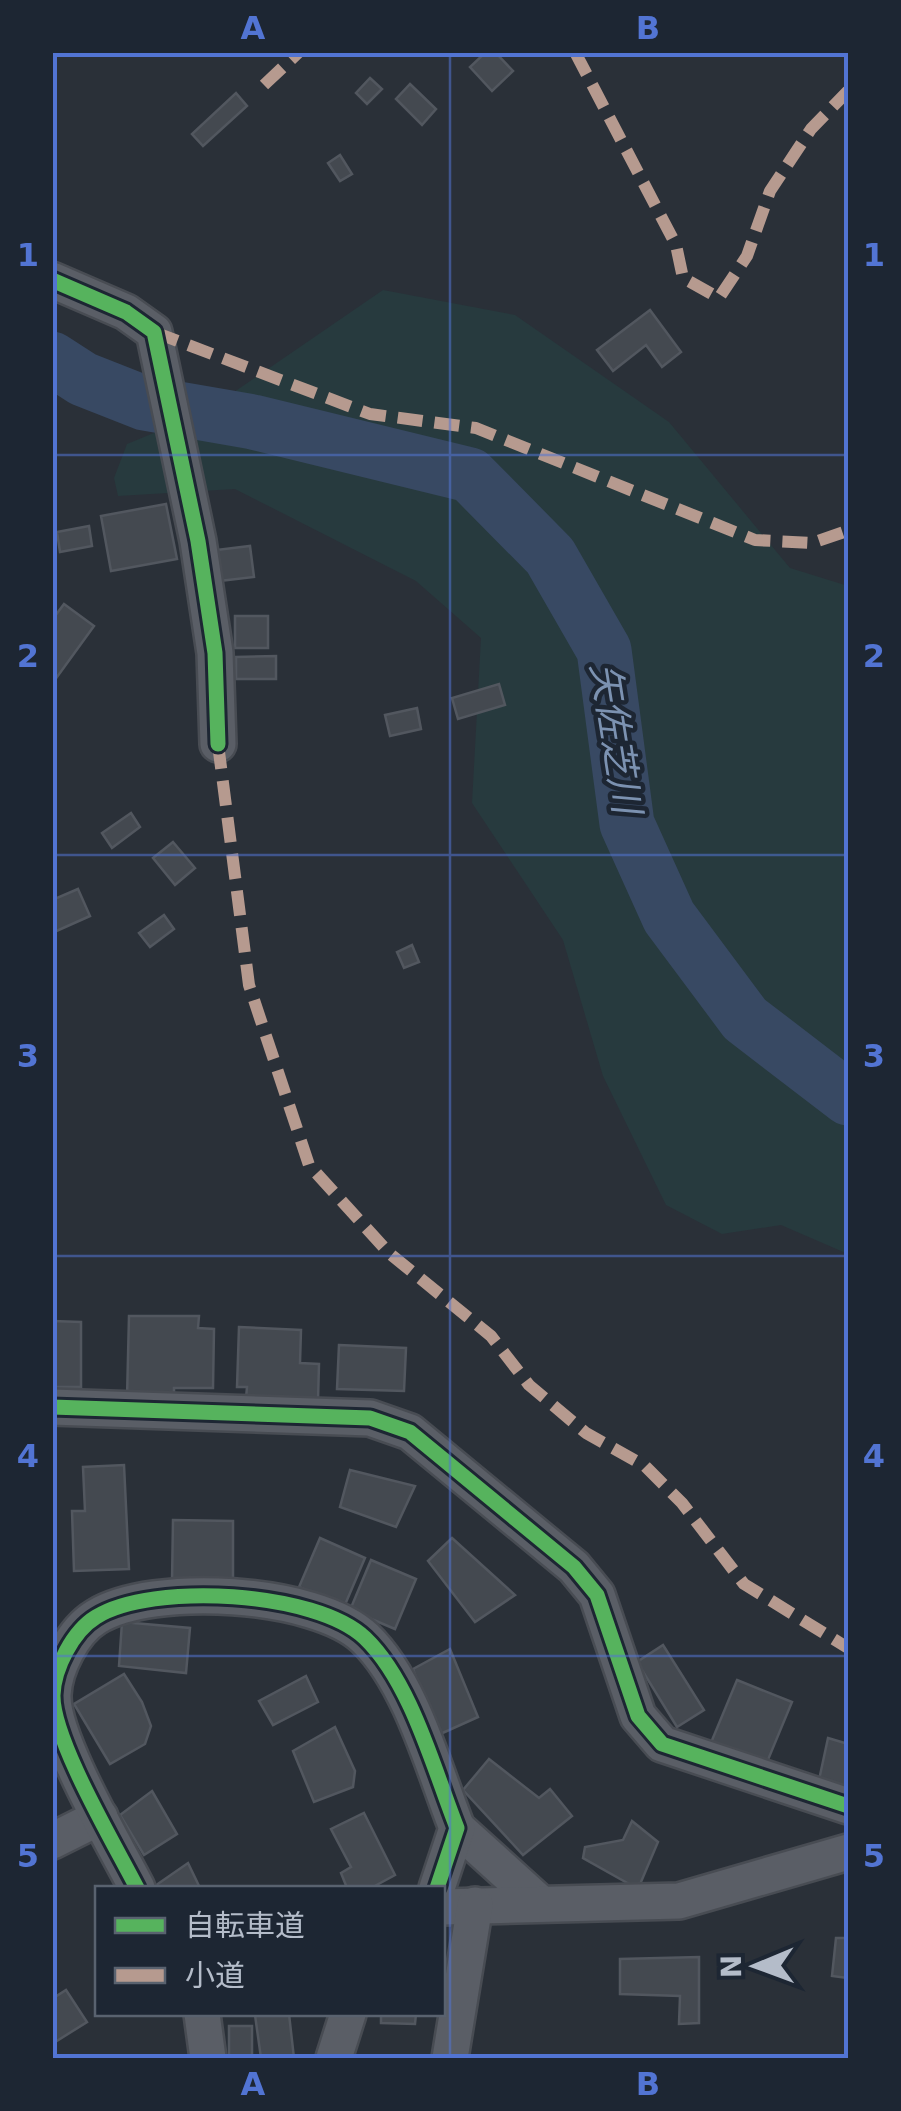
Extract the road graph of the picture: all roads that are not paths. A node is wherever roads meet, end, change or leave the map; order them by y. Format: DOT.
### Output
graph roads {
  1 [pos="52,280"];
  2 [pos="218,744"];
  3 [pos="52,1407"];
  4 [pos="848,1806"];
  5 [pos="100,1817"];
  6 [pos="457,1828"];
  7 [pos="52,1840"];
  8 [pos="848,1852"];
  9 [pos="136,1886"];
  10 [pos="438,1886"];
  11 [pos="541,1904"];
  12 [pos="458,1906"];
  13 [pos="202,2016"];
  14 [pos="347,2016"];
  15 [pos="208,2058"];
  16 [pos="334,2058"];
  17 [pos="450,2058"];
  1 -- 2 [label="street"];
  3 -- 4 [label="street"];
  5 -- 6 [label="street"];
  5 -- 7 [label="street"];
  5 -- 9 [label="street"];
  6 -- 10 [label="street"];
  6 -- 11 [label="street"];
  8 -- 11 [label="street"];
  11 -- 12 [label="street"];
  12 -- 17 [label="street"];
  13 -- 15 [label="street"];
  14 -- 16 [label="street"];
}
